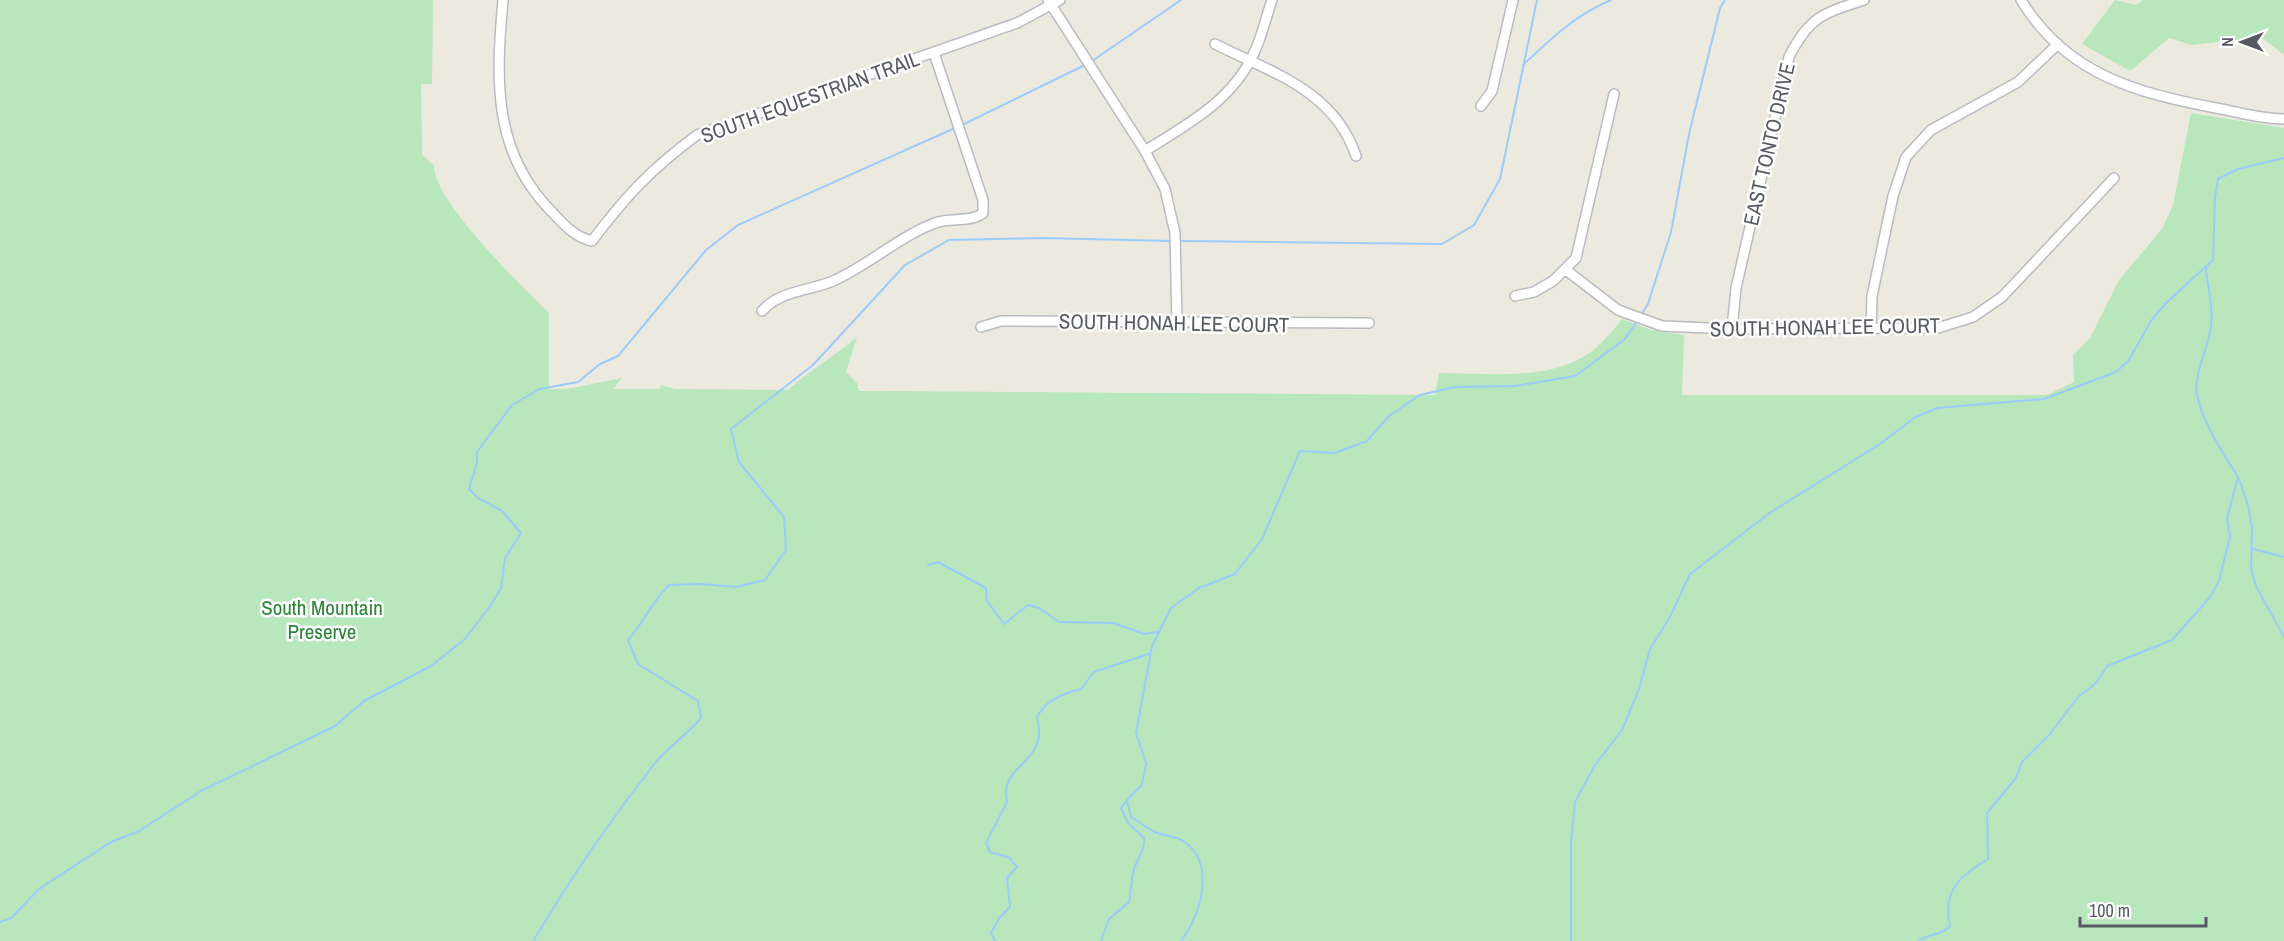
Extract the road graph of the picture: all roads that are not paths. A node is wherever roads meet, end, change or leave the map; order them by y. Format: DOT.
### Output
graph roads {
  1 [pos="503,0"];
  2 [pos="1272,0"];
  3 [pos="1513,0"];
  4 [pos="1864,0"];
  5 [pos="2021,0"];
  6 [pos="1053,2"];
  7 [pos="1215,44"];
  8 [pos="2058,44"];
  9 [pos="934,53"];
  10 [pos="1250,62"];
  11 [pos="1614,94"];
  12 [pos="1481,106"];
  13 [pos="2284,119"];
  14 [pos="1145,151"];
  15 [pos="1356,156"];
  16 [pos="2114,178"];
  17 [pos="1566,270"];
  18 [pos="1515,296"];
  19 [pos="762,311"];
  20 [pos="1177,323"];
  21 [pos="1369,323"];
  22 [pos="981,327"];
  23 [pos="1732,329"];
  24 [pos="1871,329"];
  1 -- 9 [label="street, SOUTH EQUESTRIAN TRAIL"];
  2 -- 10 [label="street"];
  3 -- 12 [label="street"];
  4 -- 23 [label="street, EAST TONTO DRIVE"];
  5 -- 8 [label="street"];
  6 -- 9 [label="street, SOUTH EQUESTRIAN TRAIL"];
  6 -- 14 [label="street"];
  7 -- 10 [label="street"];
  8 -- 13 [label="street"];
  8 -- 24 [label="street"];
  9 -- 19 [label="street"];
  10 -- 14 [label="street"];
  10 -- 15 [label="street"];
  11 -- 17 [label="street"];
  14 -- 20 [label="street"];
  16 -- 24 [label="street, SOUTH HONAH LEE COURT"];
  17 -- 18 [label="street"];
  17 -- 23 [label="street, SOUTH HONAH LEE COURT"];
  20 -- 21 [label="street, SOUTH HONAH LEE COURT"];
  20 -- 22 [label="street, SOUTH HONAH LEE COURT"];
  23 -- 24 [label="street, SOUTH HONAH LEE COURT"];
}
